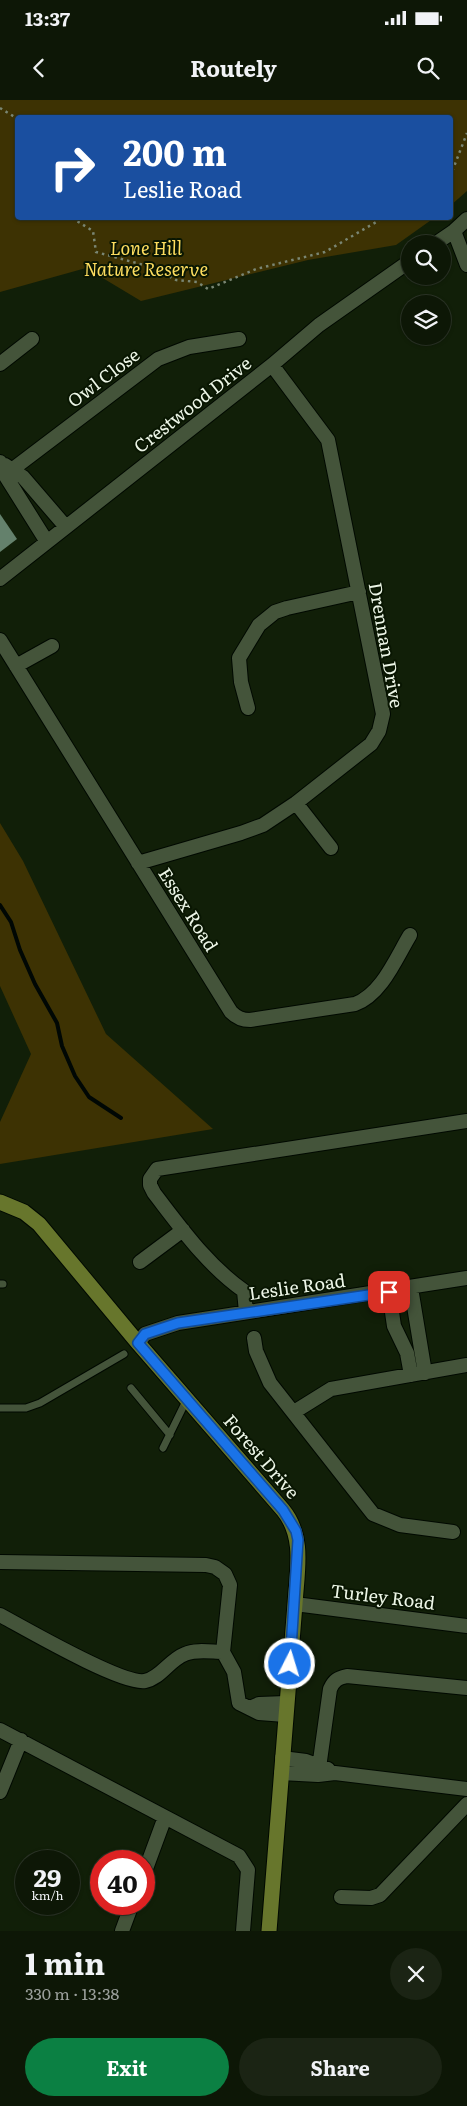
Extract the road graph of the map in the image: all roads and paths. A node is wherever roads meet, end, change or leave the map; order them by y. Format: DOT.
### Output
graph roads {
  1 [pos="0,108"];
  2 [pos="15,117"];
  3 [pos="467,134"];
  4 [pos="453,169"];
  5 [pos="467,219"];
  6 [pos="75,220"];
  7 [pos="379,220"];
  8 [pos="454,231"];
  9 [pos="448,235"];
  10 [pos="467,265"];
  11 [pos="401,267"];
  12 [pos="32,339"];
  13 [pos="239,339"];
  14 [pos="0,364"];
  15 [pos="272,365"];
  16 [pos="5,467"];
  17 [pos="66,527"];
  18 [pos="46,542"];
  19 [pos="0,579"];
  20 [pos="359,592"];
  21 [pos="0,640"];
  22 [pos="52,646"];
  23 [pos="16,666"];
  24 [pos="248,708"];
  25 [pos="296,804"];
  26 [pos="331,848"];
  27 [pos="138,863"];
  28 [pos="410,934"];
  29 [pos="467,1121"];
  30 [pos="2,1204"];
  31 [pos="183,1230"];
  32 [pos="140,1262"];
  33 [pos="467,1278"];
  34 [pos="411,1288"];
  35 [pos="389,1292"];
  36 [pos="246,1312"];
  37 [pos="254,1338"];
  38 [pos="138,1343"];
  39 [pos="124,1354"];
  40 [pos="467,1365"];
  41 [pos="425,1373"];
  42 [pos="411,1375"];
  43 [pos="131,1388"];
  44 [pos="188,1399"];
  45 [pos="0,1408"];
  46 [pos="294,1412"];
  47 [pos="170,1435"];
  48 [pos="163,1448"];
  49 [pos="453,1532"];
  50 [pos="0,1562"];
  51 [pos="295,1604"];
  52 [pos="0,1615"];
  53 [pos="467,1626"];
  54 [pos="223,1652"];
  55 [pos="467,1688"];
  56 [pos="286,1709"];
  57 [pos="0,1730"];
  58 [pos="20,1740"];
  59 [pos="282,1758"];
  60 [pos="319,1770"];
  61 [pos="281,1773"];
  62 [pos="467,1789"];
  63 [pos="0,1792"];
  64 [pos="467,1804"];
  65 [pos="165,1817"];
  66 [pos="153,1850"];
  67 [pos="341,1897"];
  68 [pos="128,1915"];
  69 [pos="122,1931"];
  70 [pos="243,1931"];
  71 [pos="269,1931"];
  1 -- 2 [label="path"];
  3 -- 4 [label="path"];
  5 -- 8 [label="street"];
  6 -- 7 [label="path"];
  8 -- 9 [label="street"];
  8 -- 10 [label="street"];
  11 -- 15 [label="street, Crestwood Drive"];
  12 -- 14 [label="street"];
  13 -- 16 [label="street, Owl Close"];
  15 -- 17 [label="street, Crestwood Drive"];
  15 -- 20 [label="street, Drennan Drive"];
  16 -- 17 [label="street"];
  16 -- 18 [label="street"];
  17 -- 18 [label="street, Crestwood Drive"];
  18 -- 19 [label="street, Crestwood Drive"];
  20 -- 24 [label="street"];
  20 -- 25 [label="street, Drennan Drive"];
  21 -- 23 [label="street, Essex Road"];
  22 -- 23 [label="street"];
  23 -- 27 [label="street, Essex Road"];
  25 -- 26 [label="street"];
  25 -- 27 [label="street, Drennan Drive"];
  27 -- 28 [label="street, Essex Road"];
  29 -- 31 [label="street"];
  30 -- 38 [label="street, Forest Drive"];
  31 -- 32 [label="street"];
  31 -- 36 [label="street"];
  33 -- 34 [label="street, Leslie Road"];
  34 -- 35 [label="street, Leslie Road"];
  34 -- 41 [label="street"];
  35 -- 36 [label="street, Leslie Road"];
  35 -- 42 [label="street"];
  36 -- 38 [label="street, Leslie Road"];
  37 -- 46 [label="street"];
  38 -- 44 [label="street, Forest Drive"];
  39 -- 45 [label="lane"];
  40 -- 41 [label="street"];
  41 -- 42 [label="street"];
  42 -- 46 [label="street"];
  43 -- 47 [label="lane"];
  44 -- 47 [label="lane"];
  44 -- 51 [label="street, Forest Drive"];
  46 -- 49 [label="street"];
  47 -- 48 [label="lane"];
  50 -- 54 [label="street"];
  51 -- 53 [label="street, Turley Road"];
  51 -- 56 [label="street, Forest Drive"];
  52 -- 54 [label="street"];
  54 -- 56 [label="street"];
  55 -- 60 [label="street"];
  56 -- 59 [label="street, Forest Drive"];
  57 -- 58 [label="street"];
  58 -- 63 [label="street"];
  58 -- 65 [label="street"];
  59 -- 60 [label="street"];
  59 -- 61 [label="street, Forest Drive"];
  60 -- 61 [label="street"];
  60 -- 62 [label="street"];
  61 -- 71 [label="street, Forest Drive"];
  64 -- 67 [label="street"];
  65 -- 66 [label="street"];
  65 -- 70 [label="street"];
  68 -- 69 [label="street"];
}
